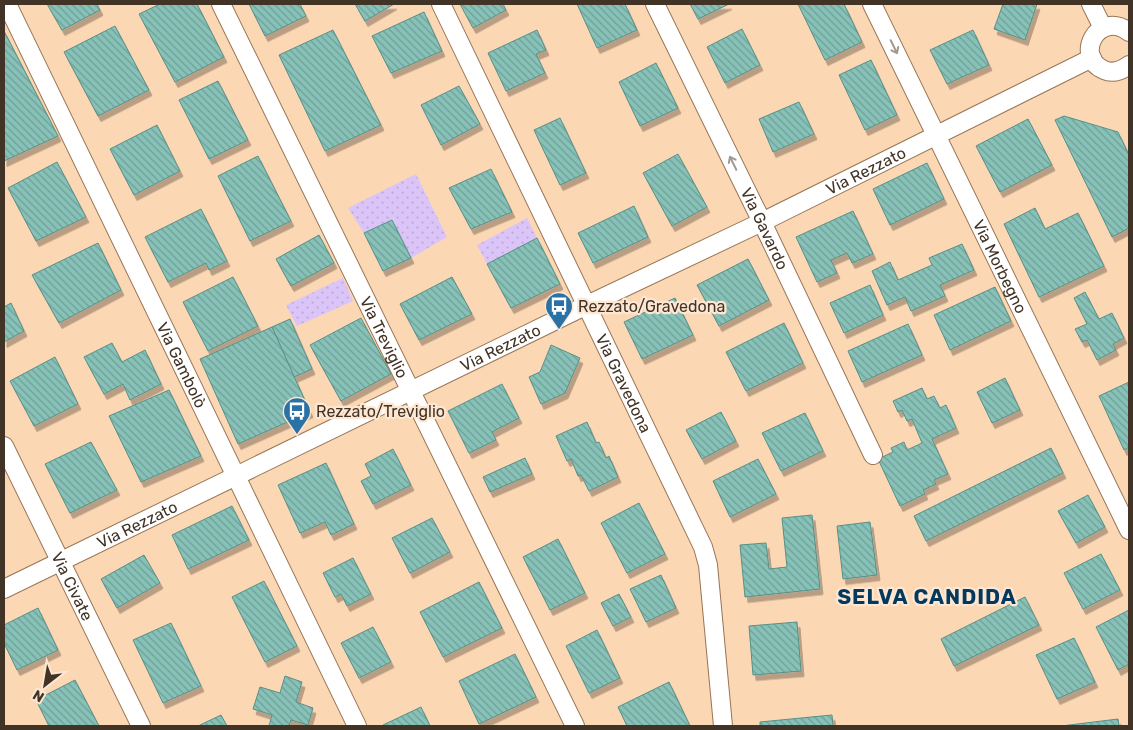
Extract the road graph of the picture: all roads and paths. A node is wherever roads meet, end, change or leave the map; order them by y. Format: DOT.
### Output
graph roads {
  1 [pos="7,4"];
  2 [pos="220,4"];
  3 [pos="441,4"];
  4 [pos="655,4"];
  5 [pos="872,4"];
  6 [pos="1091,4"];
  7 [pos="1103,28"];
  8 [pos="1129,32"];
  9 [pos="1092,58"];
  10 [pos="1127,73"];
  11 [pos="937,134"];
  12 [pos="762,222"];
  13 [pos="586,306"];
  14 [pos="410,392"];
  15 [pos="4,446"];
  16 [pos="873,455"];
  17 [pos="236,476"];
  18 [pos="1129,530"];
  19 [pos="60,562"];
  20 [pos="4,589"];
  21 [pos="141,726"];
  22 [pos="357,726"];
  23 [pos="574,726"];
  24 [pos="723,726"];
  1 -- 17 [label="street, Via Gambolò"];
  2 -- 14 [label="street, Via Treviglio"];
  3 -- 13 [label="street, Via Gravedona"];
  12 -- 4 [label="street, Via Gavardo, one-way"];
  5 -- 11 [label="street, Via Morbegno, one-way"];
  6 -- 7 [label="street"];
  7 -- 8 [label="street"];
  7 -- 9 [label="street"];
  9 -- 10 [label="street"];
  9 -- 11 [label="street, Via Rezzato"];
  11 -- 12 [label="street, Via Rezzato"];
  11 -- 18 [label="street, Via Morbegno"];
  12 -- 13 [label="street, Via Rezzato"];
  12 -- 16 [label="street, Via Gavardo"];
  13 -- 14 [label="street, Via Rezzato"];
  13 -- 24 [label="street, Via Gravedona"];
  14 -- 17 [label="street, Via Rezzato"];
  14 -- 23 [label="street, Via Treviglio"];
  15 -- 19 [label="street, Via Civate"];
  17 -- 19 [label="street, Via Rezzato"];
  17 -- 22 [label="street, Via Gambolò"];
  19 -- 20 [label="street, Via Rezzato"];
  19 -- 21 [label="street, Via Civate"];
}
